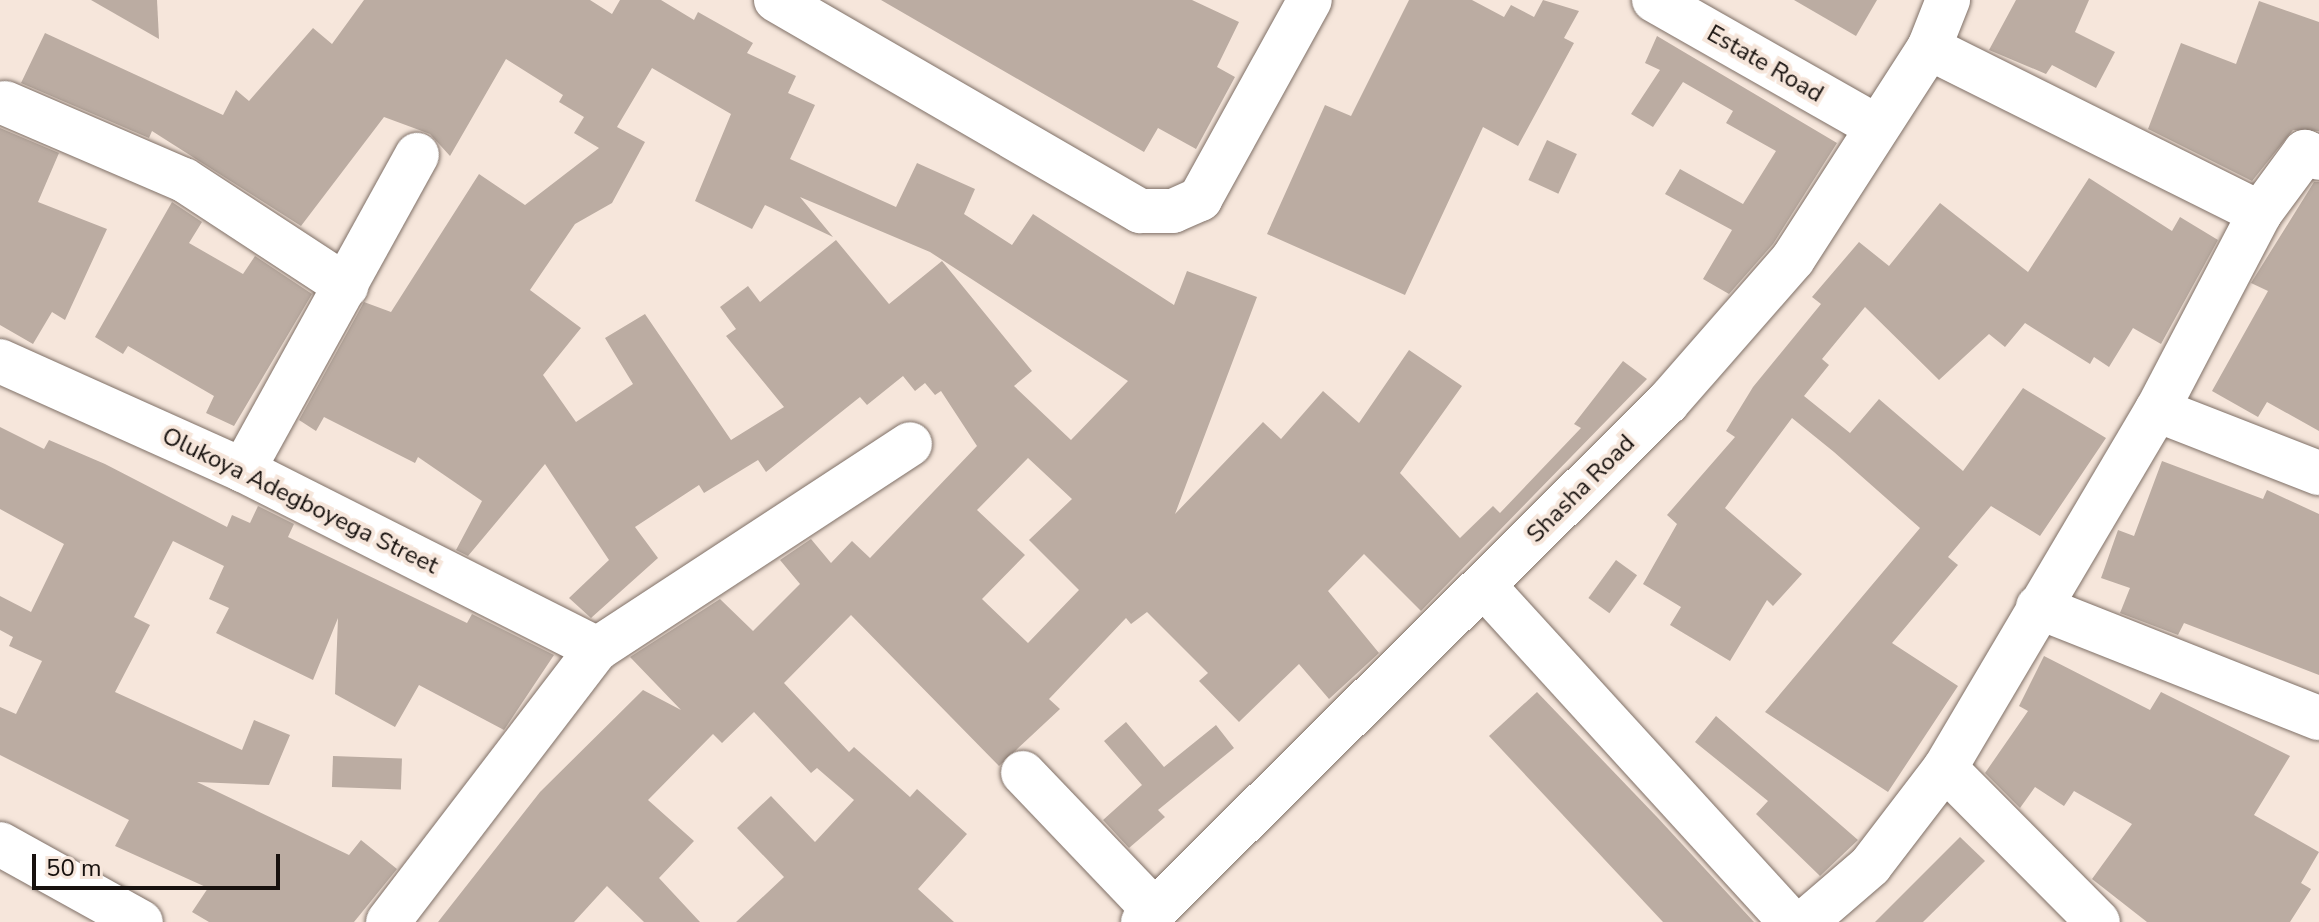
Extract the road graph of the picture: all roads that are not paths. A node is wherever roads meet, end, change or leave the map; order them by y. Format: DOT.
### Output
graph roads {
  1 [pos="776,0"];
  2 [pos="1310,0"];
  3 [pos="1654,0"];
  4 [pos="1948,0"];
  5 [pos="1929,48"];
  6 [pos="5,103"];
  7 [pos="1876,126"];
  8 [pos="417,155"];
  9 [pos="2319,158"];
  10 [pos="2260,213"];
  11 [pos="346,286"];
  12 [pos="0,361"];
  13 [pos="2157,410"];
  14 [pos="910,444"];
  15 [pos="243,470"];
  16 [pos="2319,473"];
  17 [pos="1484,586"];
  18 [pos="2038,607"];
  19 [pos="597,649"];
  20 [pos="2319,718"];
  21 [pos="1945,768"];
  22 [pos="1023,773"];
  23 [pos="0,844"];
  24 [pos="1149,916"];
  25 [pos="141,922"];
  26 [pos="388,922"];
  27 [pos="1791,922"];
  28 [pos="1805,922"];
  29 [pos="2098,922"];
  1 -- 2 [label="street"];
  3 -- 7 [label="street, Estate Road"];
  4 -- 5 [label="street, Shasha Road"];
  5 -- 7 [label="street, Shasha Road"];
  5 -- 10 [label="street"];
  6 -- 11 [label="street"];
  7 -- 17 [label="street, Shasha Road"];
  8 -- 11 [label="street"];
  9 -- 10 [label="street"];
  10 -- 13 [label="street"];
  11 -- 15 [label="street"];
  12 -- 15 [label="street, Olukoya Adegboyega Street"];
  13 -- 16 [label="street"];
  13 -- 18 [label="street"];
  14 -- 19 [label="street"];
  15 -- 19 [label="street, Olukoya Adegboyega Street"];
  17 -- 24 [label="street, Shasha Road"];
  17 -- 27 [label="street"];
  18 -- 20 [label="street"];
  18 -- 21 [label="street"];
  19 -- 26 [label="street"];
  21 -- 28 [label="street"];
  21 -- 29 [label="street"];
  22 -- 24 [label="street"];
  23 -- 25 [label="street"];
}
